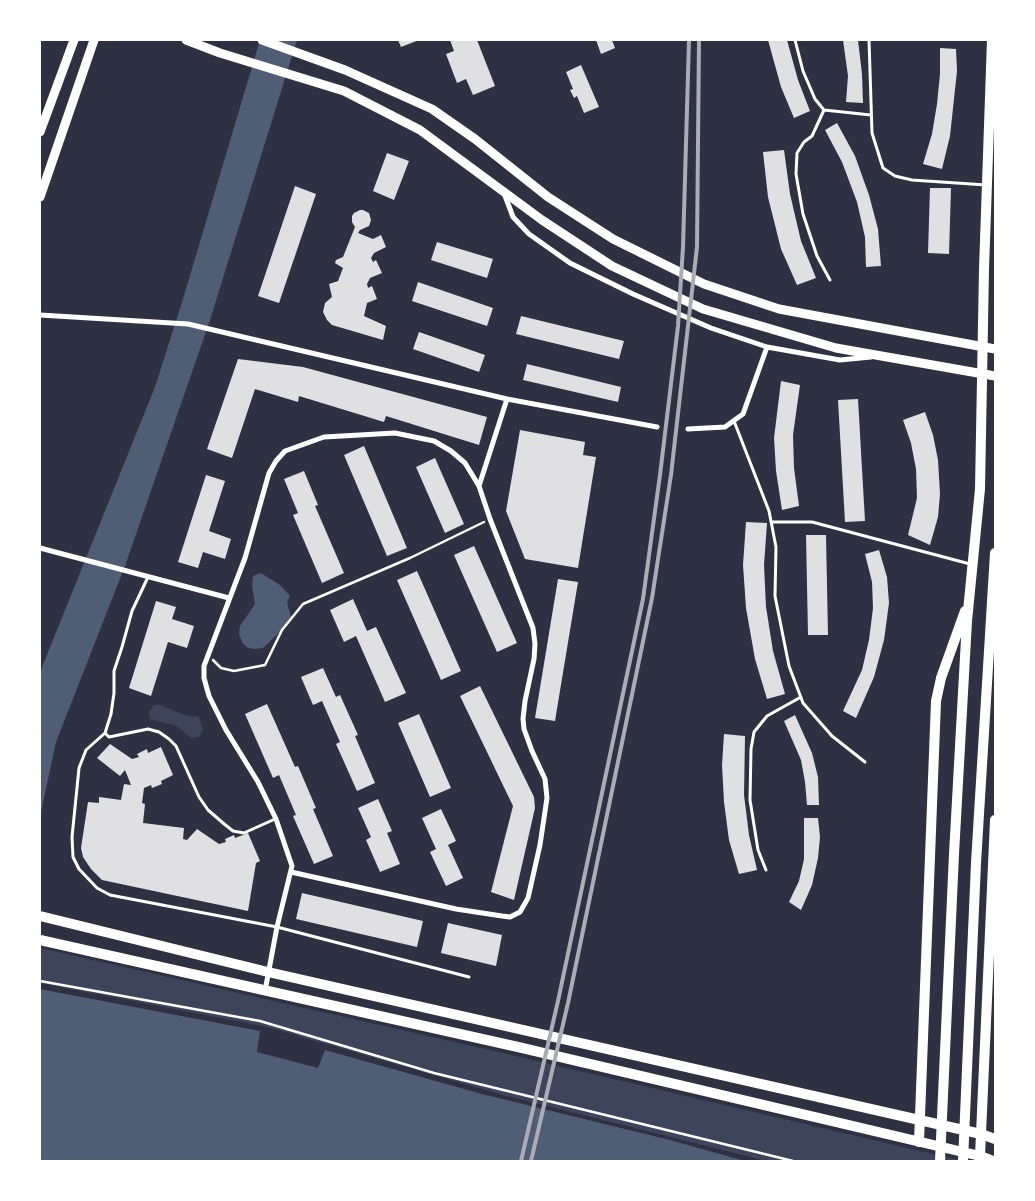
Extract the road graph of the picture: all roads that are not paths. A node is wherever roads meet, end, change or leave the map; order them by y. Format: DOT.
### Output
graph roads {
  1 [pos="74,40"];
  2 [pos="94,40"];
  3 [pos="186,40"];
  4 [pos="262,40"];
  5 [pos="795,40"];
  6 [pos="869,40"];
  7 [pos="992,40"];
  8 [pos="824,110"];
  9 [pos="871,115"];
  10 [pos="40,132"];
  11 [pos="986,186"];
  12 [pos="502,190"];
  13 [pos="40,198"];
  14 [pos="830,280"];
  15 [pos="40,315"];
  16 [pos="982,346"];
  17 [pos="767,347"];
  18 [pos="995,349"];
  19 [pos="884,356"];
  20 [pos="983,373"];
  21 [pos="995,376"];
  22 [pos="507,399"];
  23 [pos="733,421"];
  24 [pos="657,427"];
  25 [pos="688,429"];
  26 [pos="479,486"];
  27 [pos="771,522"];
  28 [pos="40,548"];
  29 [pos="995,553"];
  30 [pos="972,565"];
  31 [pos="148,577"];
  32 [pos="970,596"];
  33 [pos="229,598"];
  34 [pos="801,697"];
  35 [pos="105,733"];
  36 [pos="865,762"];
  37 [pos="276,819"];
  38 [pos="995,820"];
  39 [pos="766,870"];
  40 [pos="291,872"];
  41 [pos="40,916"];
  42 [pos="277,927"];
  43 [pos="40,940"];
  44 [pos="268,972"];
  45 [pos="469,977"];
  46 [pos="265,991"];
  47 [pos="920,1120"];
  48 [pos="981,1134"];
  49 [pos="995,1139"];
  50 [pos="919,1142"];
  51 [pos="980,1156"];
  52 [pos="940,1161"];
  53 [pos="963,1161"];
  54 [pos="993,1161"];
  1 -- 10 [label="main road"];
  2 -- 13 [label="main road"];
  3 -- 12 [label="main road"];
  4 -- 16 [label="main road"];
  5 -- 8 [label="lane"];
  6 -- 9 [label="lane"];
  7 -- 11 [label="main road"];
  8 -- 9 [label="lane"];
  8 -- 14 [label="lane"];
  9 -- 11 [label="lane"];
  11 -- 16 [label="main road"];
  12 -- 17 [label="street"];
  12 -- 19 [label="main road"];
  15 -- 22 [label="street"];
  16 -- 18 [label="main road"];
  16 -- 20 [label="main road"];
  17 -- 19 [label="street"];
  17 -- 23 [label="street"];
  19 -- 20 [label="main road"];
  20 -- 21 [label="main road"];
  20 -- 30 [label="main road"];
  22 -- 24 [label="street"];
  22 -- 26 [label="street"];
  23 -- 25 [label="street"];
  23 -- 27 [label="lane"];
  26 -- 33 [label="street"];
  26 -- 40 [label="street"];
  27 -- 30 [label="lane"];
  27 -- 34 [label="lane"];
  28 -- 31 [label="street"];
  29 -- 53 [label="main road"];
  30 -- 32 [label="main road"];
  31 -- 33 [label="street"];
  31 -- 35 [label="lane"];
  32 -- 47 [label="main road"];
  32 -- 52 [label="main road"];
  33 -- 37 [label="street"];
  34 -- 36 [label="lane"];
  34 -- 39 [label="lane"];
  35 -- 37 [label="lane"];
  35 -- 42 [label="lane"];
  37 -- 40 [label="street"];
  38 -- 48 [label="main road"];
  40 -- 42 [label="street"];
  41 -- 44 [label="main road"];
  42 -- 44 [label="street"];
  42 -- 45 [label="lane"];
  43 -- 46 [label="main road"];
  44 -- 46 [label="street"];
  44 -- 47 [label="main road"];
  46 -- 50 [label="main road"];
  47 -- 48 [label="main road"];
  47 -- 50 [label="main road"];
  48 -- 49 [label="main road"];
  48 -- 51 [label="main road"];
  50 -- 51 [label="main road"];
  51 -- 54 [label="main road"];
}
